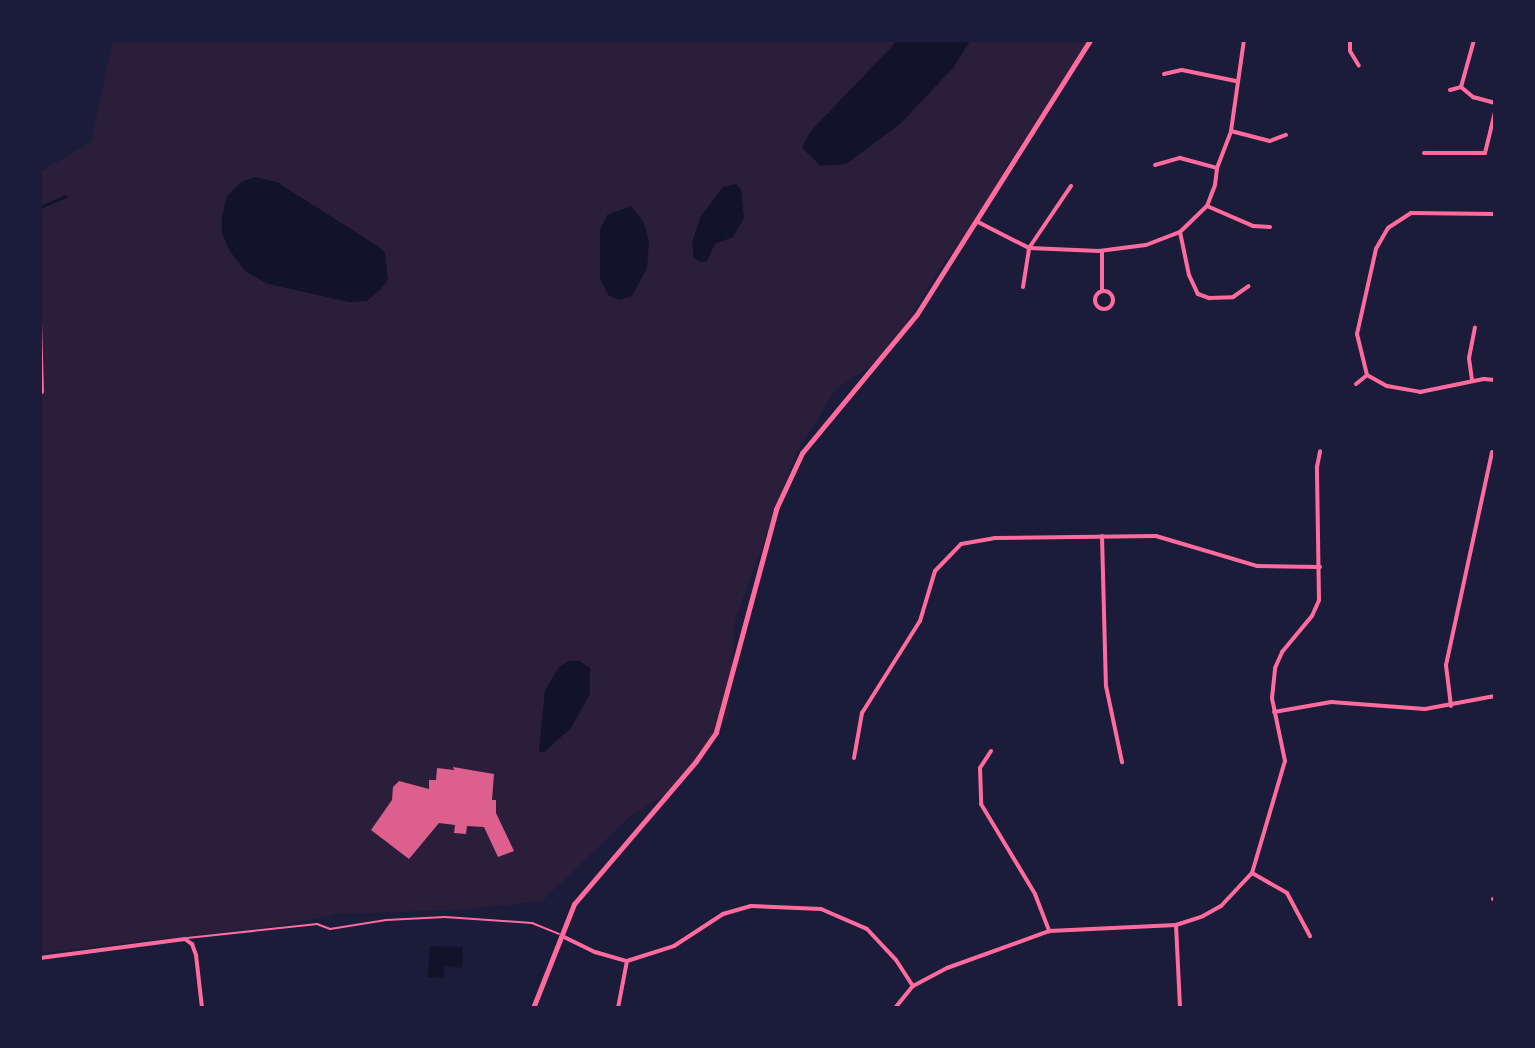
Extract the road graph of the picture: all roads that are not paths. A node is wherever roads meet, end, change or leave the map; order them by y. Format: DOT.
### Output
graph roads {
  1 [pos="1090,40"];
  2 [pos="1244,40"];
  3 [pos="1350,40"];
  4 [pos="1474,40"];
  5 [pos="1359,66"];
  6 [pos="1164,74"];
  7 [pos="1236,81"];
  8 [pos="1461,87"];
  9 [pos="1450,90"];
  10 [pos="1495,103"];
  11 [pos="1495,112"];
  12 [pos="1231,131"];
  13 [pos="1286,135"];
  14 [pos="1424,153"];
  15 [pos="1155,165"];
  16 [pos="1217,168"];
  17 [pos="1071,186"];
  18 [pos="1207,206"];
  19 [pos="1495,214"];
  20 [pos="978,222"];
  21 [pos="1270,227"];
  22 [pos="1180,232"];
  23 [pos="1029,248"];
  24 [pos="1102,251"];
  25 [pos="1249,286"];
  26 [pos="1023,287"];
  27 [pos="1102,290"];
  28 [pos="40,322"];
  29 [pos="1475,328"];
  30 [pos="1367,375"];
  31 [pos="1495,380"];
  32 [pos="1472,381"];
  33 [pos="1356,384"];
  34 [pos="42,392"];
  35 [pos="1320,451"];
  36 [pos="1492,452"];
  37 [pos="1102,536"];
  38 [pos="1320,567"];
  39 [pos="1495,696"];
  40 [pos="1451,706"];
  41 [pos="1274,712"];
  42 [pos="991,751"];
  43 [pos="854,758"];
  44 [pos="1122,762"];
  45 [pos="1252,873"];
  46 [pos="1176,925"];
  47 [pos="1049,931"];
  48 [pos="560,935"];
  49 [pos="1310,936"];
  50 [pos="176,939"];
  51 [pos="40,958"];
  52 [pos="627,961"];
  53 [pos="913,986"];
  54 [pos="202,1008"];
  55 [pos="533,1008"];
  56 [pos="618,1008"];
  57 [pos="895,1008"];
  58 [pos="1180,1008"];
  1 -- 20 [label="street"];
  2 -- 7 [label="street"];
  3 -- 5 [label="street"];
  4 -- 8 [label="street"];
  6 -- 7 [label="street"];
  7 -- 12 [label="street"];
  8 -- 9 [label="street"];
  8 -- 10 [label="street"];
  11 -- 14 [label="street"];
  12 -- 13 [label="street"];
  12 -- 16 [label="street"];
  15 -- 16 [label="street"];
  16 -- 18 [label="street"];
  17 -- 23 [label="street"];
  18 -- 21 [label="street"];
  18 -- 22 [label="street"];
  19 -- 30 [label="street"];
  20 -- 23 [label="street"];
  20 -- 48 [label="street"];
  22 -- 24 [label="street"];
  22 -- 25 [label="street"];
  23 -- 24 [label="street"];
  23 -- 26 [label="street"];
  24 -- 27 [label="street"];
  27 -- 27 [label="street"];
  28 -- 34 [label="street"];
  29 -- 32 [label="street"];
  30 -- 32 [label="street"];
  30 -- 33 [label="street"];
  31 -- 32 [label="street"];
  35 -- 38 [label="street"];
  36 -- 40 [label="street"];
  37 -- 38 [label="street"];
  37 -- 43 [label="street"];
  37 -- 44 [label="street"];
  38 -- 41 [label="street"];
  39 -- 40 [label="street"];
  40 -- 41 [label="street"];
  41 -- 45 [label="street"];
  42 -- 47 [label="street"];
  45 -- 46 [label="street"];
  45 -- 49 [label="street"];
  46 -- 47 [label="street"];
  46 -- 58 [label="street"];
  47 -- 53 [label="street"];
  48 -- 50 [label="lane"];
  48 -- 52 [label="street"];
  48 -- 55 [label="street"];
  50 -- 51 [label="street"];
  50 -- 54 [label="street"];
  52 -- 53 [label="street"];
  52 -- 56 [label="street"];
  53 -- 57 [label="street"];
}
